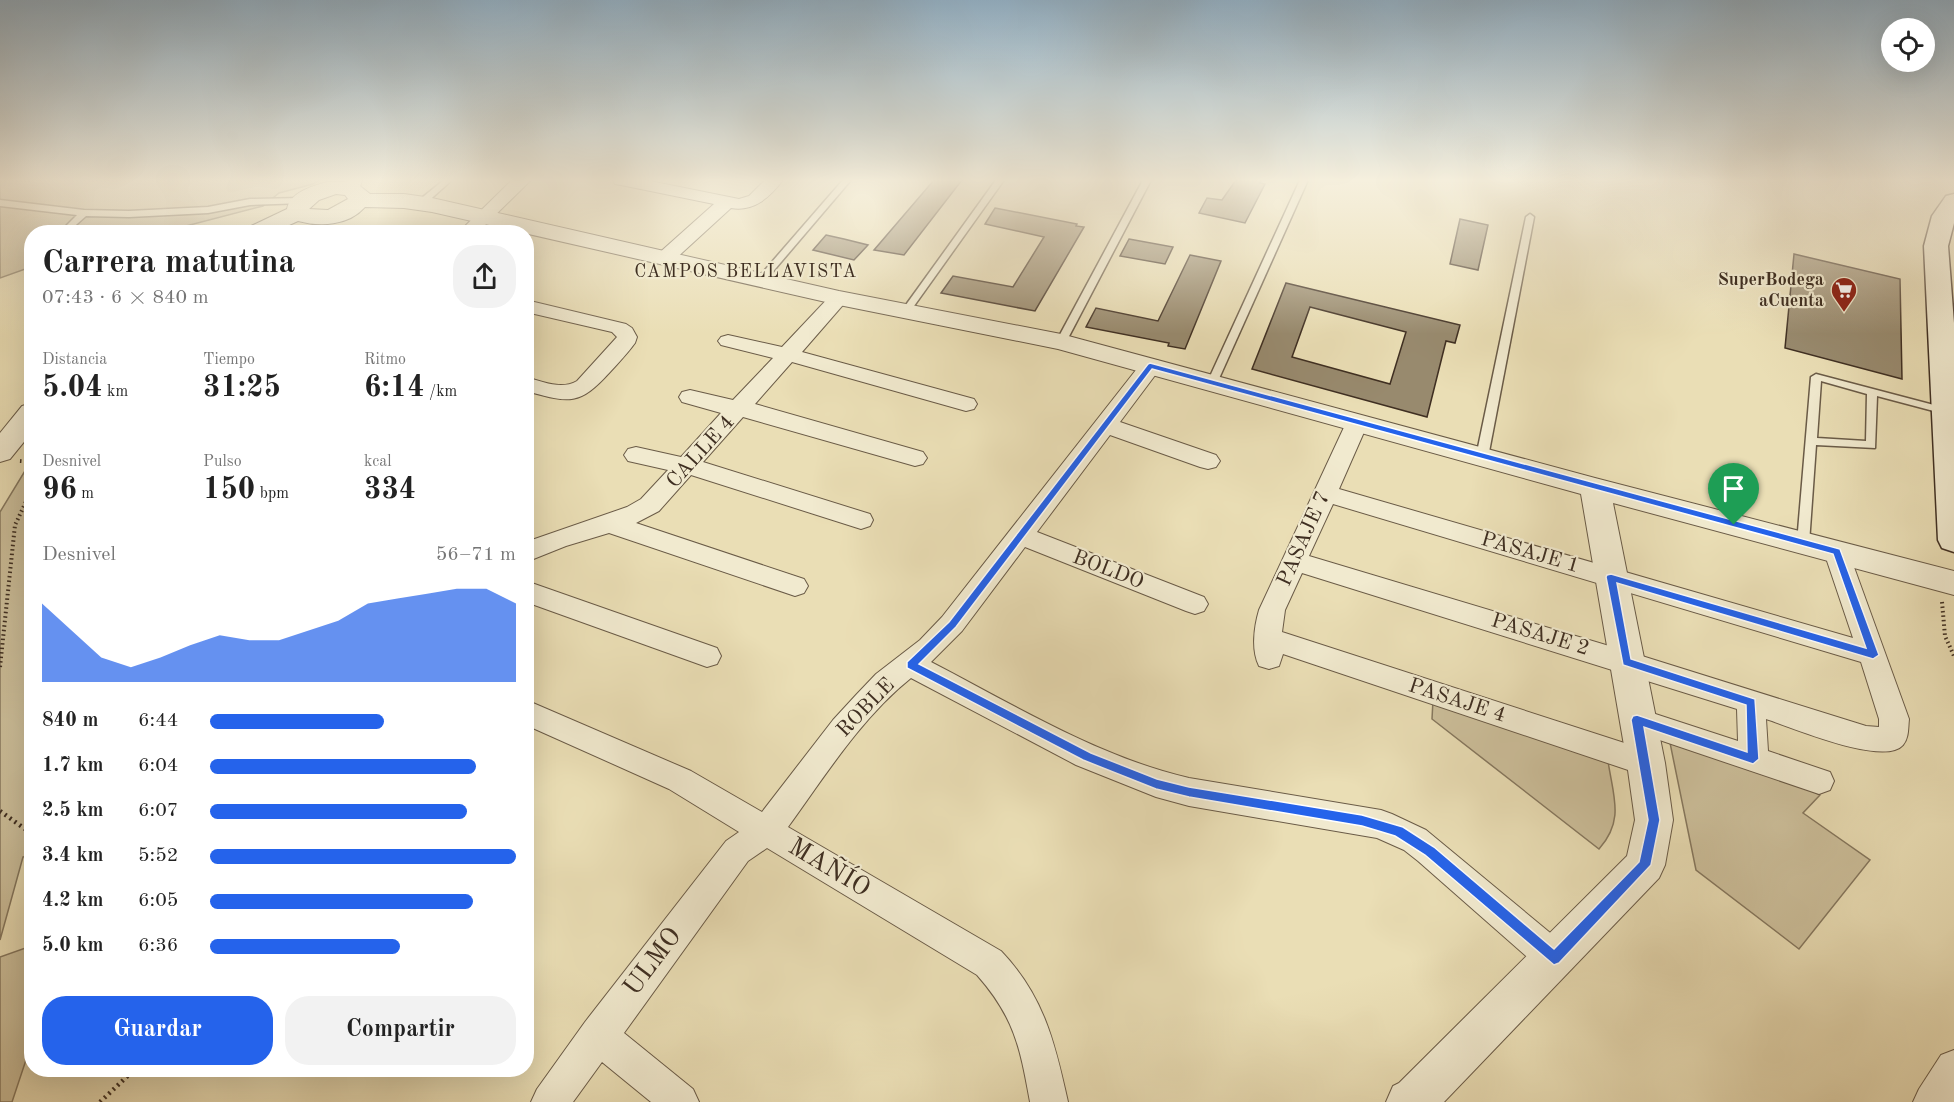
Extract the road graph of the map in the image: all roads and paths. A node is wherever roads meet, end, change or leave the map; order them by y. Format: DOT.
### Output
graph roads {
  1 [pos="694,231"];
  2 [pos="803,231"];
  3 [pos="963,231"];
  4 [pos="1120,231"];
  5 [pos="1281,231"];
  6 [pos="1527,231"];
  7 [pos="1940,231"];
  8 [pos="534,235"];
  9 [pos="665,258"];
  10 [pos="761,280"];
  11 [pos="839,298"];
  12 [pos="534,308"];
  13 [pos="906,310"];
  14 [pos="728,341"];
  15 [pos="1061,342"];
  16 [pos="787,356"];
  17 [pos="1150,366"];
  18 [pos="1212,383"];
  19 [pos="534,386"];
  20 [pos="1872,392"];
  21 [pos="24,394"];
  22 [pos="690,397"];
  23 [pos="966,404"];
  24 [pos="740,408"];
  25 [pos="0,420"];
  26 [pos="24,422"];
  27 [pos="1357,423"];
  28 [pos="1106,425"];
  29 [pos="1950,429"];
  30 [pos="1811,441"];
  31 [pos="0,452"];
  32 [pos="636,455"];
  33 [pos="1482,457"];
  34 [pos="915,458"];
  35 [pos="1208,461"];
  36 [pos="687,467"];
  37 [pos="1595,488"];
  38 [pos="1325,493"];
  39 [pos="24,506"];
  40 [pos="861,520"];
  41 [pos="610,524"];
  42 [pos="1022,536"];
  43 [pos="1954,540"];
  44 [pos="1803,543"];
  45 [pos="534,549"];
  46 [pos="1837,552"];
  47 [pos="1295,561"];
  48 [pos="1611,577"];
  49 [pos="1954,583"];
  50 [pos="795,586"];
  51 [pos="534,594"];
  52 [pos="1195,604"];
  53 [pos="1269,648"];
  54 [pos="1873,655"];
  55 [pos="707,656"];
  56 [pos="1626,662"];
  57 [pos="911,665"];
  58 [pos="0,668"];
  59 [pos="1751,702"];
  60 [pos="534,715"];
  61 [pos="1637,720"];
  62 [pos="1753,759"];
  63 [pos="1646,763"];
  64 [pos="1819,781"];
  65 [pos="0,811"];
  66 [pos="24,828"];
  67 [pos="766,831"];
  68 [pos="1554,958"];
  69 [pos="598,1035"];
  70 [pos="1954,1068"];
  71 [pos="127,1077"];
  72 [pos="100,1102"];
  73 [pos="550,1102"];
  74 [pos="680,1102"];
  75 [pos="1049,1102"];
  76 [pos="1409,1102"];
  77 [pos="1932,1102"];
  1 -- 9 [label="street"];
  2 -- 10 [label="lane"];
  3 -- 13 [label="lane"];
  4 -- 15 [label="lane"];
  5 -- 18 [label="lane"];
  6 -- 33 [label="lane"];
  7 -- 29 [label="main road"];
  8 -- 9 [label="street"];
  9 -- 10 [label="street"];
  10 -- 11 [label="street"];
  11 -- 13 [label="street"];
  11 -- 16 [label="street, CALLE 4"];
  12 -- 19 [label="street"];
  13 -- 15 [label="street"];
  14 -- 16 [label="street"];
  15 -- 17 [label="street"];
  16 -- 23 [label="street"];
  16 -- 24 [label="street, CALLE 4"];
  17 -- 18 [label="street"];
  17 -- 28 [label="street, ROBLE"];
  18 -- 27 [label="street"];
  20 -- 29 [label="lane"];
  20 -- 30 [label="lane"];
  20 -- 30 [label="lane"];
  21 -- 25 [label="street"];
  22 -- 24 [label="street"];
  24 -- 34 [label="street"];
  24 -- 36 [label="street, CALLE 4"];
  26 -- 31 [label="street"];
  27 -- 33 [label="street"];
  27 -- 38 [label="street, PASAJE 7"];
  28 -- 35 [label="street"];
  28 -- 42 [label="street, ROBLE"];
  29 -- 43 [label="main road"];
  30 -- 44 [label="lane"];
  32 -- 36 [label="street"];
  33 -- 37 [label="street"];
  36 -- 40 [label="street"];
  36 -- 41 [label="street, CALLE 4"];
  37 -- 44 [label="street"];
  37 -- 48 [label="street"];
  38 -- 47 [label="street, PASAJE 7"];
  38 -- 48 [label="street, PASAJE 1"];
  39 -- 58 [label="path"];
  41 -- 45 [label="street, CALLE 4"];
  41 -- 50 [label="street"];
  42 -- 52 [label="street, BOLDO"];
  42 -- 57 [label="street, ROBLE"];
  44 -- 46 [label="street"];
  46 -- 49 [label="street"];
  46 -- 54 [label="street"];
  47 -- 53 [label="street, PASAJE 7"];
  47 -- 56 [label="street, PASAJE 2"];
  48 -- 54 [label="street, PASAJE 1"];
  48 -- 56 [label="street"];
  51 -- 55 [label="street"];
  53 -- 63 [label="street, PASAJE 4"];
  54 -- 59 [label="street, PASAJE 2"];
  56 -- 59 [label="street, PASAJE 2"];
  56 -- 61 [label="street"];
  57 -- 67 [label="street, ROBLE"];
  57 -- 68 [label="street"];
  59 -- 62 [label="street"];
  60 -- 67 [label="street, MAÑÍO"];
  61 -- 62 [label="street"];
  61 -- 63 [label="street"];
  62 -- 64 [label="street"];
  63 -- 68 [label="street"];
  65 -- 66 [label="path"];
  67 -- 69 [label="street, ULMO"];
  67 -- 75 [label="street, MAÑÍO"];
  68 -- 76 [label="street"];
  69 -- 73 [label="street, ULMO"];
  69 -- 74 [label="street"];
  70 -- 77 [label="street"];
  71 -- 72 [label="path"];
}
